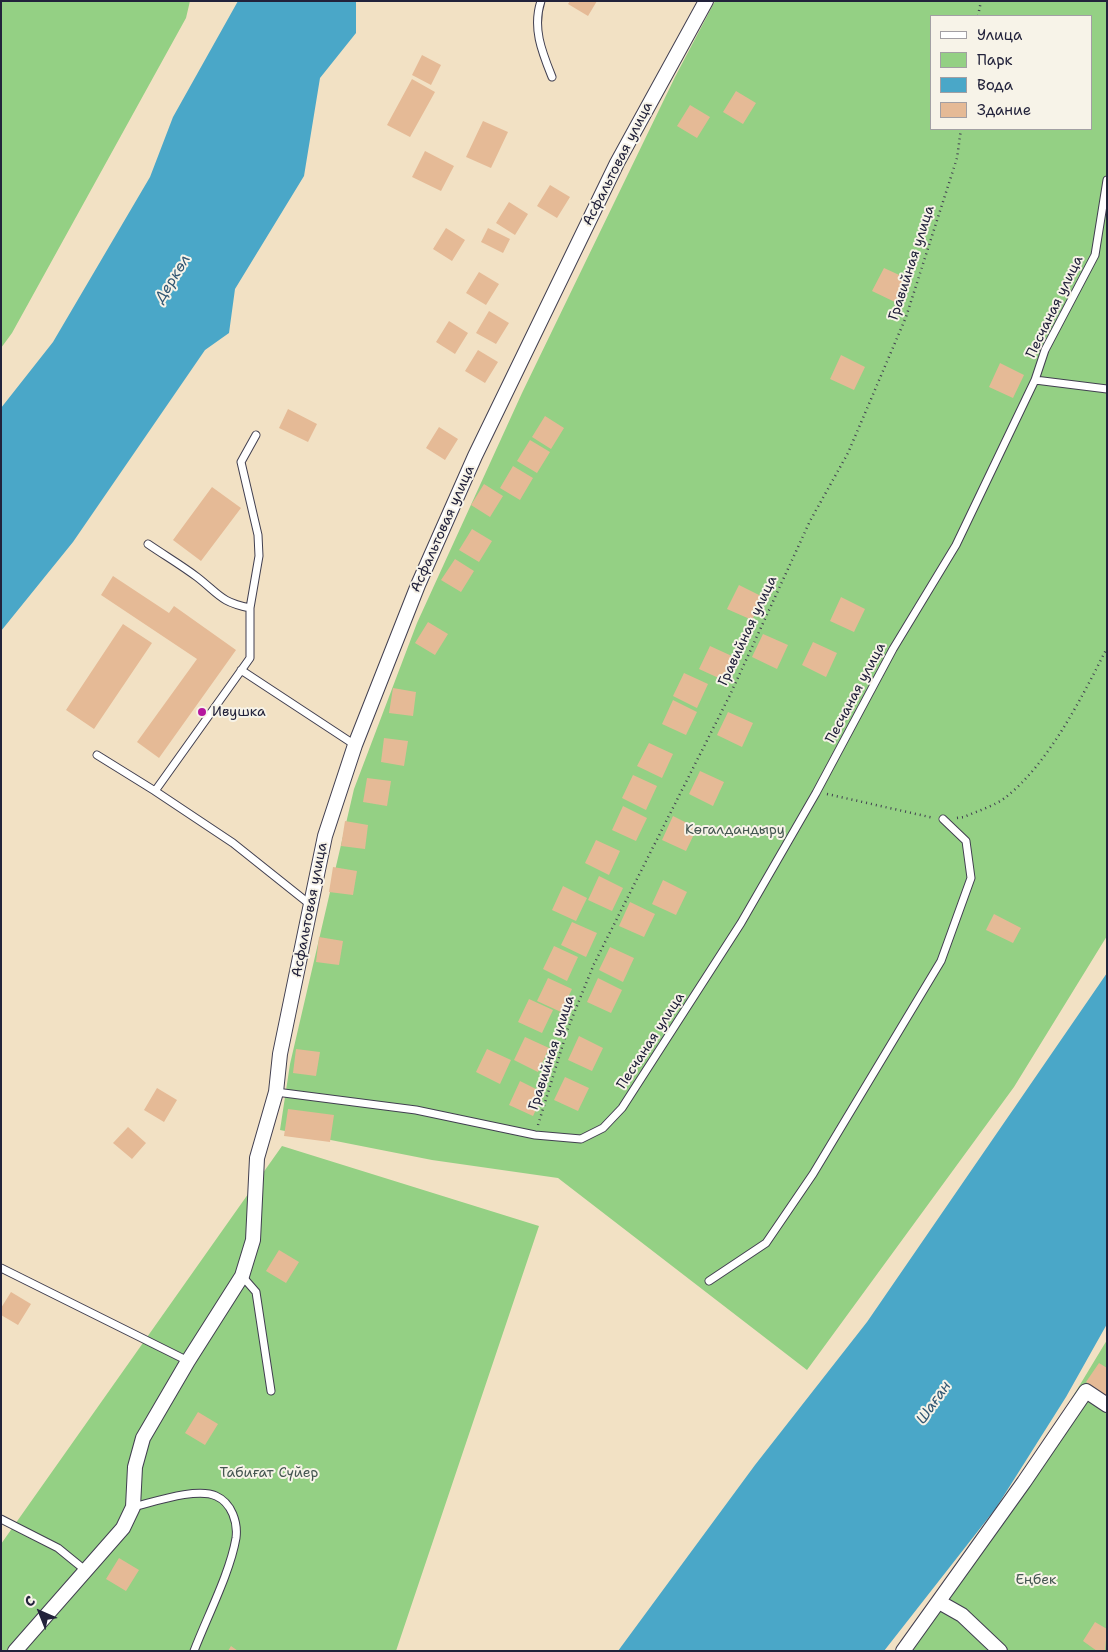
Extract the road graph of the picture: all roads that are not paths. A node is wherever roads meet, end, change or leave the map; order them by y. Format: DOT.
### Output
graph roads {
  1 [pos="541,1"];
  2 [pos="706,1"];
  3 [pos="552,77"];
  4 [pos="1107,180"];
  5 [pos="1035,380"];
  6 [pos="1107,389"];
  7 [pos="256,435"];
  8 [pos="148,544"];
  9 [pos="250,608"];
  10 [pos="241,670"];
  11 [pos="355,746"];
  12 [pos="97,755"];
  13 [pos="155,791"];
  14 [pos="943,819"];
  15 [pos="312,907"];
  16 [pos="276,1092"];
  17 [pos="1,1268"];
  18 [pos="242,1276"];
  19 [pos="708,1281"];
  20 [pos="188,1361"];
  21 [pos="271,1391"];
  22 [pos="1107,1405"];
  23 [pos="133,1507"];
  24 [pos="1,1519"];
  25 [pos="85,1570"];
  26 [pos="939,1602"];
  27 [pos="15,1651"];
  28 [pos="194,1651"];
  29 [pos="903,1651"];
  30 [pos="1000,1651"];
  1 -- 3 [label="lane"];
  2 -- 11 [label="street, Асфальтовая улица"];
  4 -- 5 [label="lane, Песчаная улица"];
  5 -- 6 [label="lane"];
  5 -- 16 [label="lane, Песчаная улица"];
  7 -- 9 [label="lane"];
  8 -- 9 [label="lane"];
  9 -- 10 [label="lane"];
  10 -- 11 [label="lane"];
  10 -- 13 [label="lane"];
  11 -- 15 [label="street, Асфальтовая улица"];
  12 -- 13 [label="lane"];
  13 -- 15 [label="lane"];
  14 -- 19 [label="lane"];
  15 -- 16 [label="street, Асфальтовая улица"];
  16 -- 18 [label="street, Асфальтовая улица"];
  17 -- 20 [label="lane"];
  18 -- 20 [label="street, Асфальтовая улица"];
  18 -- 21 [label="lane"];
  20 -- 23 [label="street, Асфальтовая улица"];
  22 -- 26 [label="street"];
  23 -- 25 [label="street"];
  23 -- 28 [label="lane"];
  24 -- 25 [label="lane"];
  25 -- 27 [label="street"];
  26 -- 29 [label="street"];
  26 -- 30 [label="street"];
}
